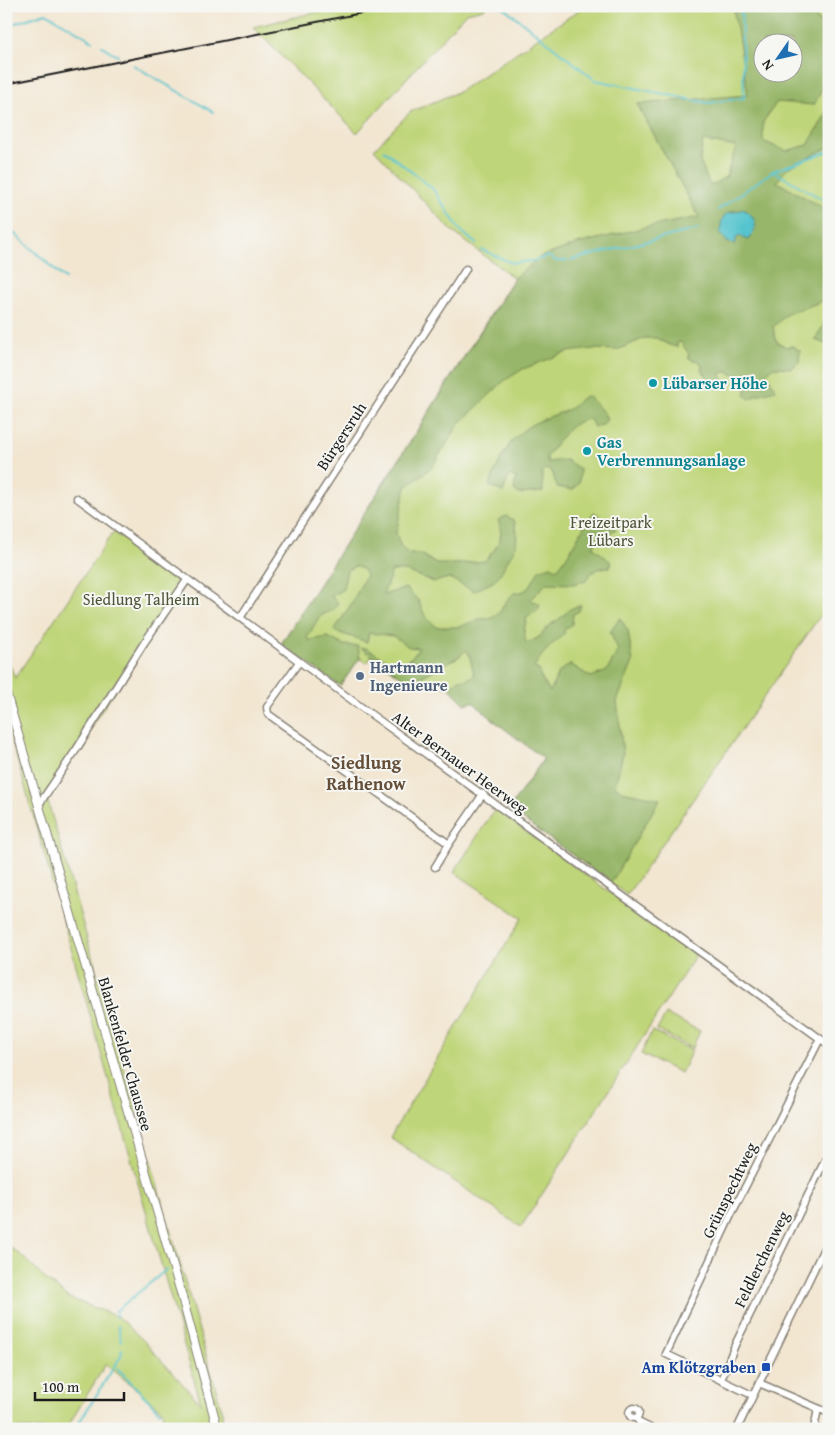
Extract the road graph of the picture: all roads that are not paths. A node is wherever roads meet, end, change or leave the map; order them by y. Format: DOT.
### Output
graph roads {
  1 [pos="466,269"];
  2 [pos="77,498"];
  3 [pos="187,580"];
  4 [pos="240,618"];
  5 [pos="299,662"];
  6 [pos="6,693"];
  7 [pos="483,794"];
  8 [pos="40,803"];
  9 [pos="449,844"];
  10 [pos="435,868"];
  11 [pos="820,1039"];
  12 [pos="829,1045"];
  13 [pos="829,1152"];
  14 [pos="829,1238"];
  15 [pos="721,1380"];
  16 [pos="759,1383"];
  17 [pos="752,1395"];
  18 [pos="818,1408"];
  19 [pos="829,1413"];
  20 [pos="636,1418"];
  21 [pos="215,1426"];
  22 [pos="649,1427"];
  23 [pos="736,1429"];
  24 [pos="814,1429"];
  1 -- 4 [label="street, Bürgersruh"];
  2 -- 3 [label="street, Alter Bernauer Heerweg"];
  3 -- 4 [label="street, Alter Bernauer Heerweg"];
  3 -- 8 [label="street"];
  4 -- 5 [label="street, Alter Bernauer Heerweg"];
  5 -- 7 [label="street, Alter Bernauer Heerweg"];
  5 -- 9 [label="street"];
  6 -- 8 [label="street, Blankenfelder Chaussee"];
  7 -- 9 [label="street"];
  7 -- 11 [label="street, Alter Bernauer Heerweg"];
  8 -- 21 [label="street, Blankenfelder Chaussee"];
  9 -- 10 [label="street"];
  11 -- 12 [label="street, Alter Bernauer Heerweg"];
  11 -- 15 [label="street, Grünspechtweg"];
  13 -- 15 [label="street, Feldlerchenweg"];
  14 -- 16 [label="street"];
  15 -- 17 [label="street"];
  16 -- 17 [label="street"];
  16 -- 18 [label="street"];
  17 -- 23 [label="street"];
  18 -- 19 [label="street"];
  18 -- 24 [label="street"];
  20 -- 22 [label="street"];
}
